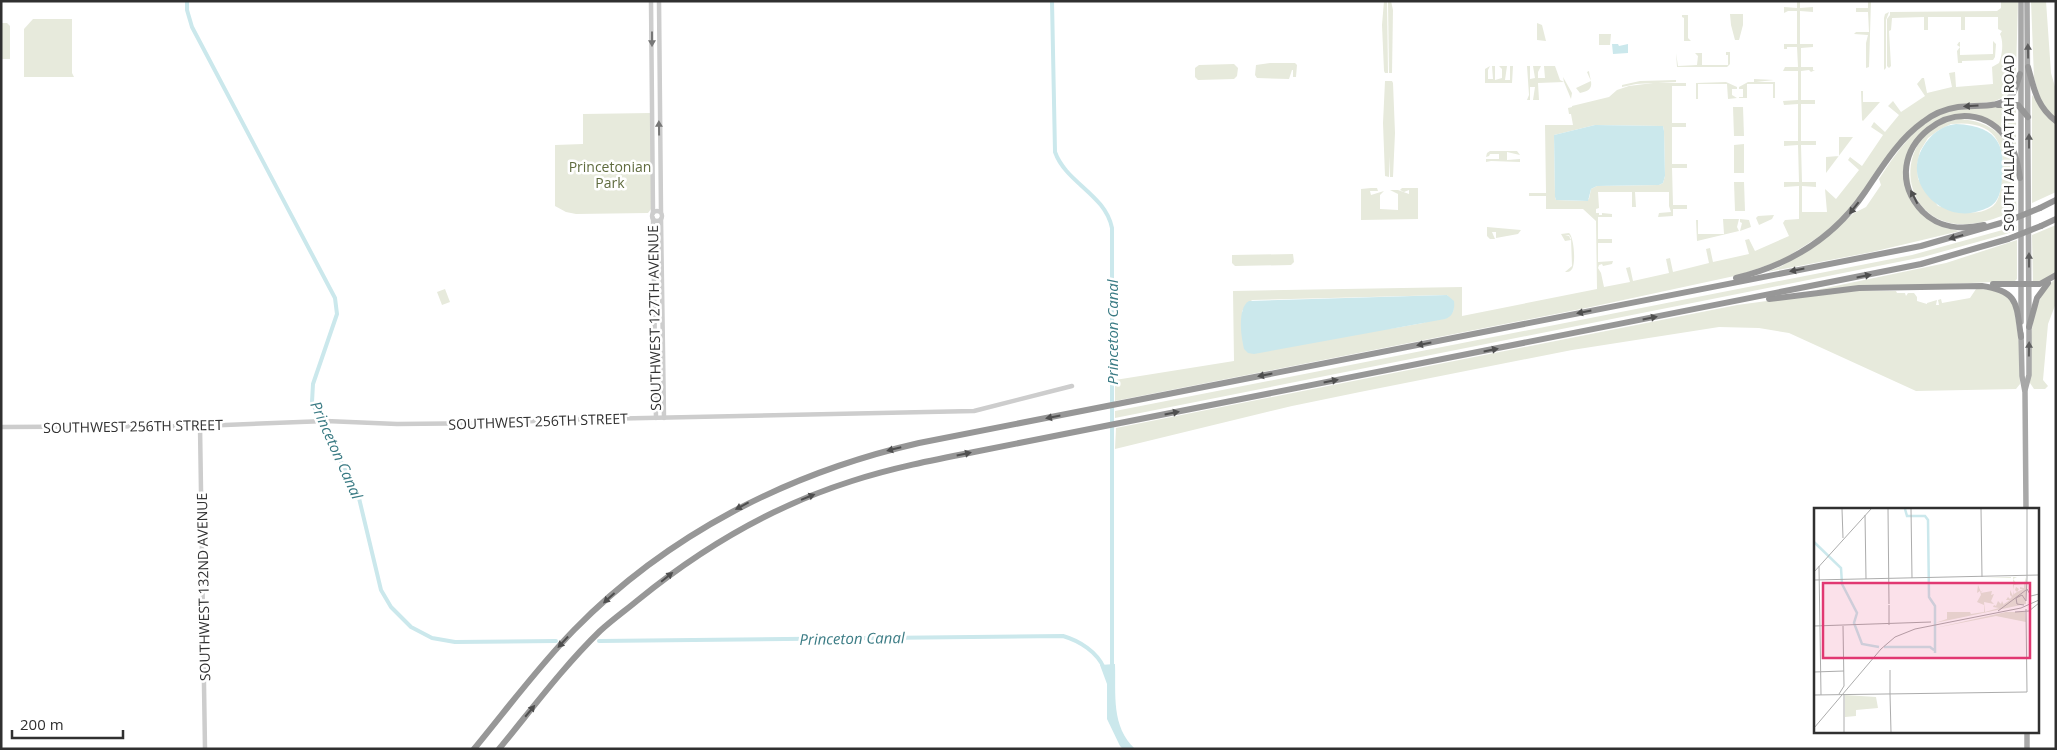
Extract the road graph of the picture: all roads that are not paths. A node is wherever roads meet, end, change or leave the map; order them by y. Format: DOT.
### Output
graph roads {
  1 [pos="651,1"];
  2 [pos="659,1"];
  3 [pos="2021,1"];
  4 [pos="2027,1"];
  5 [pos="2028,67"];
  6 [pos="2020,74"];
  7 [pos="1990,105"];
  8 [pos="2020,106"];
  9 [pos="2028,117"];
  10 [pos="2056,122"];
  11 [pos="653,158"];
  12 [pos="660,158"];
  13 [pos="2020,178"];
  14 [pos="2056,200"];
  15 [pos="661,212"];
  16 [pos="653,216"];
  17 [pos="661,219"];
  18 [pos="2056,219"];
  19 [pos="2005,222"];
  20 [pos="2055,276"];
  21 [pos="2021,284"];
  22 [pos="2029,284"];
  23 [pos="1982,286"];
  24 [pos="1730,302"];
  25 [pos="1632,303"];
  26 [pos="2029,326"];
  27 [pos="2021,337"];
  28 [pos="1072,386"];
  29 [pos="2025,392"];
  30 [pos="656,418"];
  31 [pos="664,418"];
  32 [pos="200,426"];
  33 [pos="1,427"];
  34 [pos="2026,508"];
  35 [pos="2027,732"];
  36 [pos="2027,748"];
  37 [pos="206,749"];
  38 [pos="474,749"];
  39 [pos="499,749"];
  1 -- 11 [label="street, SOUTHWEST 127TH AVENUE, one-way"];
  12 -- 2 [label="street, SOUTHWEST 127TH AVENUE, one-way"];
  3 -- 6 [label="main road, SOUTH ALLAPATTAH ROAD"];
  5 -- 4 [label="main road, SOUTH ALLAPATTAH ROAD, one-way"];
  5 -- 9 [label="main road, SOUTH ALLAPATTAH ROAD"];
  5 -- 10 [label="highway"];
  6 -- 7 [label="highway"];
  6 -- 8 [label="main road, SOUTH ALLAPATTAH ROAD"];
  7 -- 8 [label="highway"];
  7 -- 25 [label="highway, one-way"];
  8 -- 9 [label="highway"];
  8 -- 13 [label="main road, SOUTH ALLAPATTAH ROAD"];
  22 -- 9 [label="main road, SOUTH ALLAPATTAH ROAD, one-way"];
  11 -- 12 [label="street"];
  11 -- 16 [label="street, SOUTHWEST 127TH AVENUE"];
  12 -- 15 [label="street, SOUTHWEST 127TH AVENUE"];
  19 -- 13 [label="highway, one-way"];
  13 -- 21 [label="main road, SOUTH ALLAPATTAH ROAD"];
  14 -- 19 [label="highway, bridge"];
  15 -- 16 [label="street"];
  15 -- 17 [label="street, SOUTHWEST 127TH AVENUE"];
  16 -- 17 [label="street"];
  16 -- 30 [label="street, SOUTHWEST 127TH AVENUE"];
  17 -- 31 [label="street, SOUTHWEST 127TH AVENUE"];
  24 -- 18 [label="highway, one-way, bridge"];
  19 -- 25 [label="highway, one-way"];
  20 -- 22 [label="highway"];
  20 -- 26 [label="highway"];
  21 -- 22 [label="highway"];
  21 -- 23 [label="highway"];
  21 -- 27 [label="main road, SOUTH ALLAPATTAH ROAD"];
  22 -- 26 [label="main road, SOUTH ALLAPATTAH ROAD"];
  23 -- 24 [label="highway"];
  23 -- 27 [label="highway"];
  39 -- 24 [label="highway, one-way"];
  25 -- 38 [label="highway, one-way"];
  29 -- 26 [label="main road, SOUTH ALLAPATTAH ROAD, one-way"];
  27 -- 29 [label="main road, SOUTH ALLAPATTAH ROAD"];
  28 -- 31 [label="street, SOUTHWEST 256TH STREET"];
  29 -- 34 [label="main road"];
  30 -- 31 [label="street, SOUTHWEST 256TH STREET"];
  30 -- 32 [label="street, SOUTHWEST 256TH STREET"];
  32 -- 33 [label="street, SOUTHWEST 256TH STREET"];
  32 -- 37 [label="street, SOUTHWEST 132ND AVENUE"];
  35 -- 36 [label="main road"];
}
